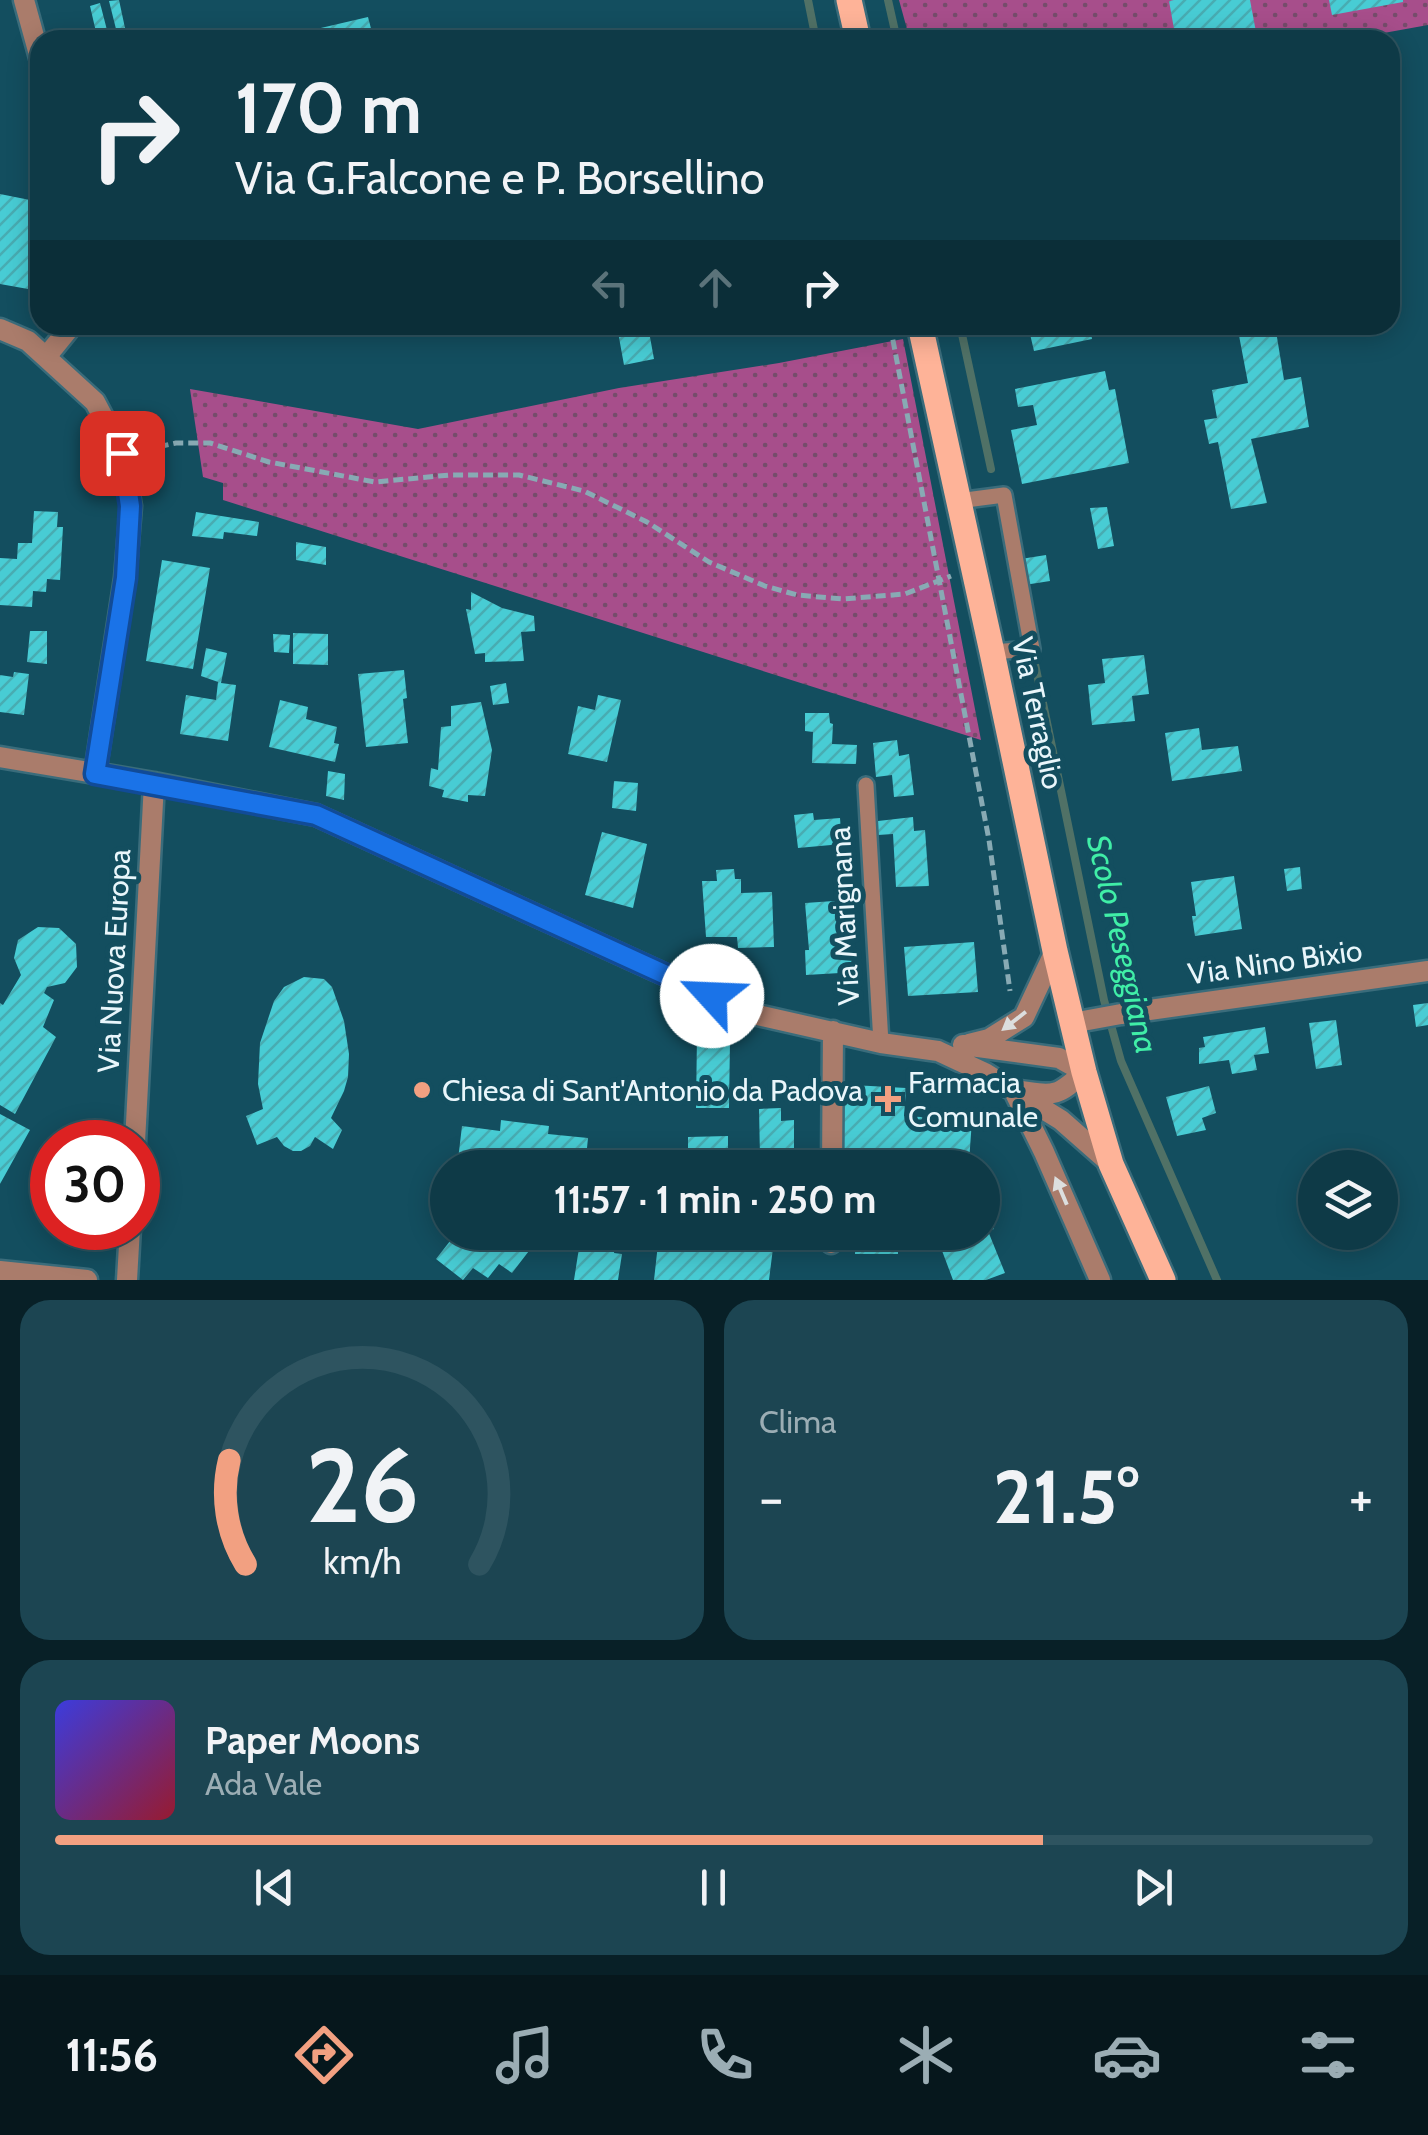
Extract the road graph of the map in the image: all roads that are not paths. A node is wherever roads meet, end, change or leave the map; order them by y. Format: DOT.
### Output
graph roads {
  1 [pos="24,0"];
  2 [pos="854,1"];
  3 [pos="32,30"];
  4 [pos="857,30"];
  5 [pos="0,329"];
  6 [pos="64,335"];
  7 [pos="922,335"];
  8 [pos="46,357"];
  9 [pos="958,501"];
  10 [pos="992,652"];
  11 [pos="0,758"];
  12 [pos="95,774"];
  13 [pos="154,783"];
  14 [pos="866,785"];
  15 [pos="1054,951"];
  16 [pos="1428,971"];
  17 [pos="1083,1021"];
  18 [pos="833,1032"];
  19 [pos="881,1043"];
  20 [pos="964,1045"];
  21 [pos="938,1052"];
  22 [pos="1084,1072"];
  23 [pos="1014,1090"];
  24 [pos="135,1120"];
  25 [pos="832,1150"];
  26 [pos="1111,1164"];
  27 [pos="129,1250"];
  28 [pos="0,1271"];
  29 [pos="87,1280"];
  30 [pos="127,1280"];
  31 [pos="1100,1280"];
  32 [pos="1163,1280"];
  1 -- 3 [label="street"];
  2 -- 4 [label="main road"];
  5 -- 8 [label="street"];
  6 -- 8 [label="street"];
  7 -- 9 [label="main road, Via Terraglio"];
  8 -- 12 [label="street"];
  9 -- 10 [label="main road, Via Terraglio"];
  9 -- 10 [label="lane"];
  10 -- 15 [label="main road, Via Terraglio"];
  11 -- 12 [label="street, Via Marignana"];
  12 -- 13 [label="street, Via Marignana"];
  13 -- 18 [label="street, Via Marignana"];
  13 -- 24 [label="street, Via Nuova Europa"];
  14 -- 19 [label="lane, Via Marignana"];
  15 -- 17 [label="main road, Via Terraglio"];
  15 -- 20 [label="street, Via Marignana, one-way"];
  16 -- 17 [label="street, Via Nino Bixio"];
  17 -- 22 [label="main road, Via Terraglio"];
  18 -- 19 [label="street, Via Marignana"];
  18 -- 25 [label="street, Via Marignana"];
  19 -- 21 [label="street, Via Marignana"];
  20 -- 21 [label="street, Via Marignana"];
  20 -- 22 [label="street, Via Marignana"];
  21 -- 23 [label="street, Via Marignana"];
  22 -- 23 [label="street, Via Marignana"];
  22 -- 26 [label="main road, Via Terraglio"];
  23 -- 26 [label="street, Via Marignana"];
  31 -- 23 [label="street, one-way"];
  26 -- 32 [label="main road, Via Terraglio"];
  27 -- 30 [label="street"];
  28 -- 29 [label="street"];
}
